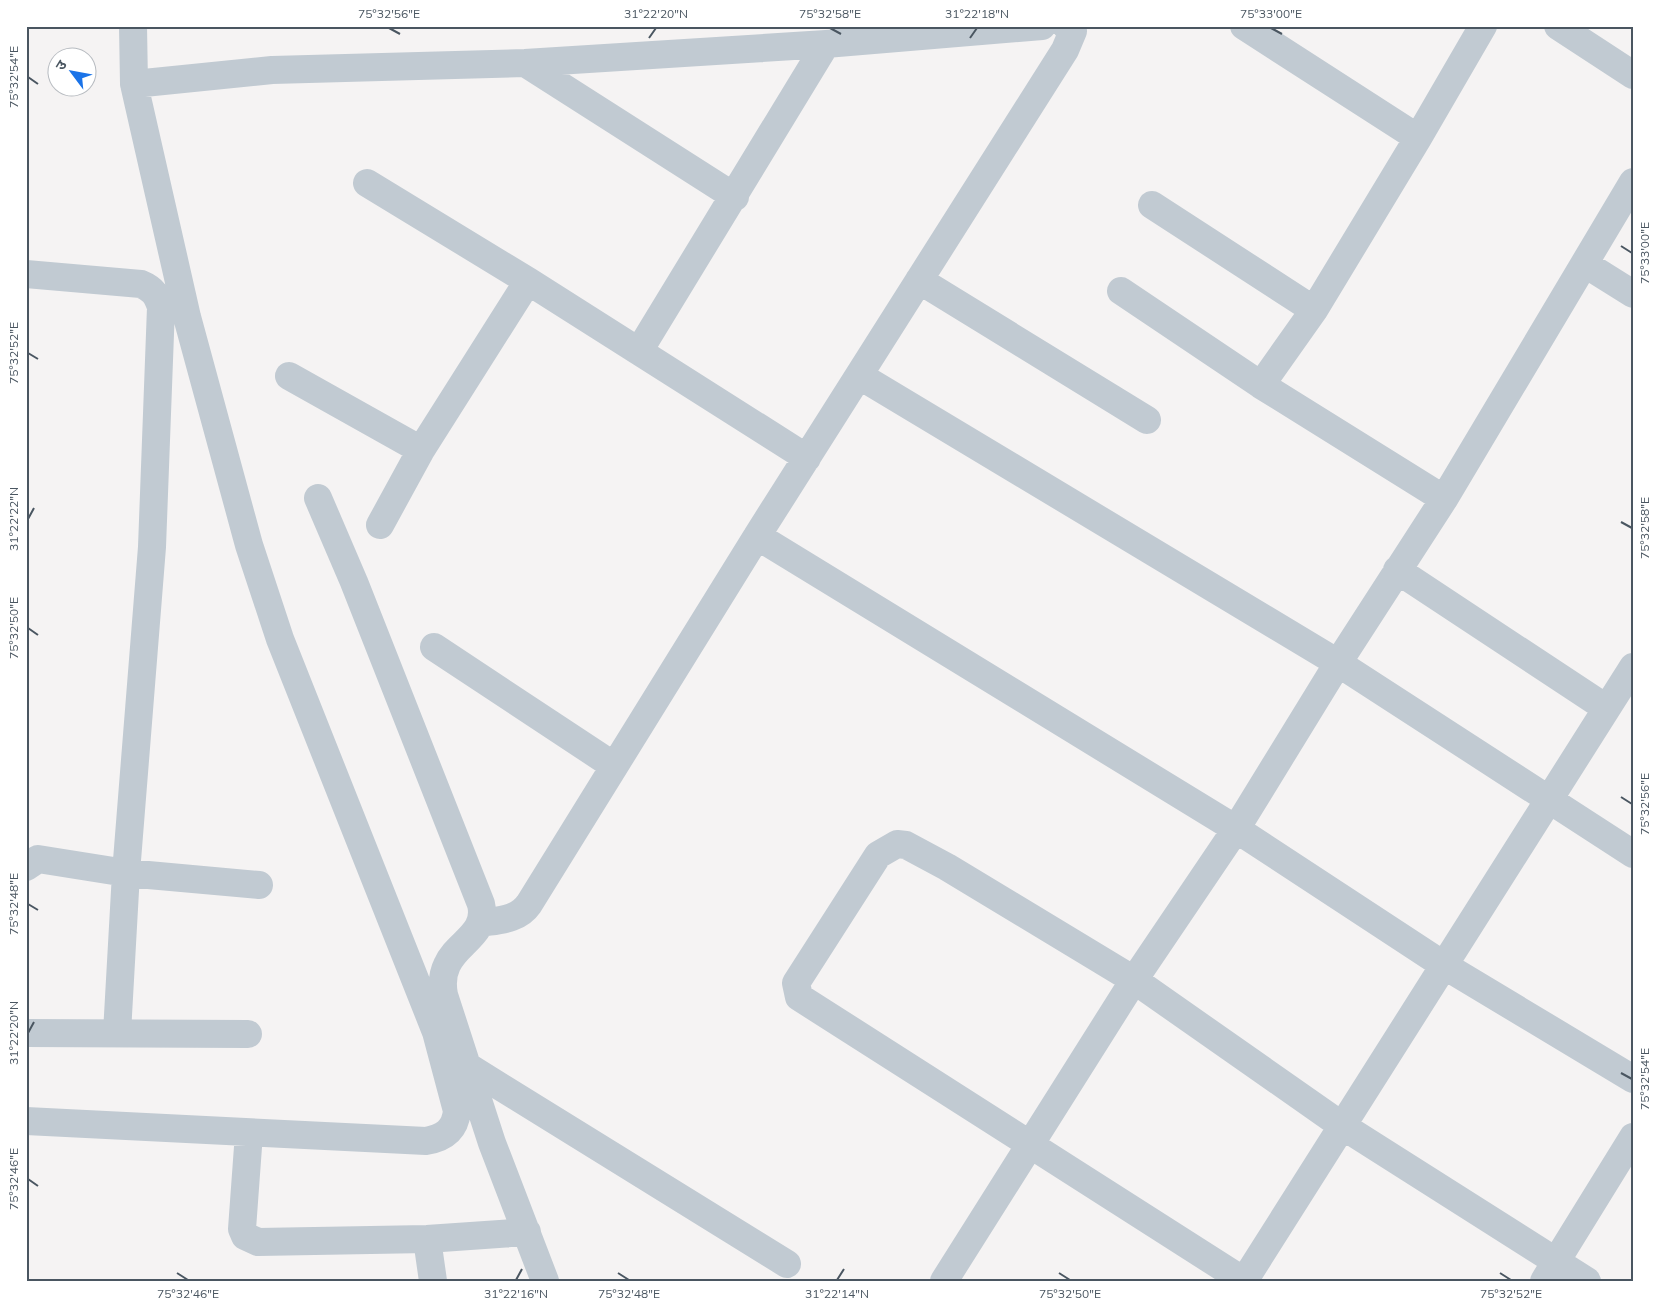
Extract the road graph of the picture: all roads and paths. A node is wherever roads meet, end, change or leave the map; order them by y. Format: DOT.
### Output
graph roads {
  1 [pos="133,26"];
  2 [pos="1042,26"];
  3 [pos="1244,26"];
  4 [pos="1483,26"];
  5 [pos="1558,26"];
  6 [pos="1072,28"];
  7 [pos="826,44"];
  8 [pos="525,62"];
  9 [pos="1633,75"];
  10 [pos="134,84"];
  11 [pos="1418,138"];
  12 [pos="1633,182"];
  13 [pos="367,183"];
  14 [pos="735,197"];
  15 [pos="1152,205"];
  16 [pos="1585,264"];
  17 [pos="26,274"];
  18 [pos="919,280"];
  19 [pos="528,281"];
  20 [pos="1120,292"];
  21 [pos="1633,294"];
  22 [pos="1314,310"];
  23 [pos="639,351"];
  24 [pos="288,376"];
  25 [pos="860,376"];
  26 [pos="1261,385"];
  27 [pos="1147,420"];
  28 [pos="421,450"];
  29 [pos="807,458"];
  30 [pos="318,498"];
  31 [pos="1444,499"];
  32 [pos="380,525"];
  33 [pos="757,536"];
  34 [pos="1397,570"];
  35 [pos="434,647"];
  36 [pos="1338,663"];
  37 [pos="1633,667"];
  38 [pos="1606,708"];
  39 [pos="614,766"];
  40 [pos="1549,800"];
  41 [pos="1236,829"];
  42 [pos="1633,854"];
  43 [pos="26,867"];
  44 [pos="126,874"];
  45 [pos="259,885"];
  46 [pos="481,923"];
  47 [pos="1445,966"];
  48 [pos="1134,980"];
  49 [pos="26,1033"];
  50 [pos="117,1033"];
  51 [pos="248,1034"];
  52 [pos="468,1066"];
  53 [pos="1633,1079"];
  54 [pos="26,1120"];
  55 [pos="1341,1125"];
  56 [pos="250,1133"];
  57 [pos="1633,1137"];
  58 [pos="1030,1146"];
  59 [pos="527,1232"];
  60 [pos="427,1239"];
  61 [pos="787,1264"];
  62 [pos="1550,1271"];
  63 [pos="433,1281"];
  64 [pos="545,1281"];
  65 [pos="944,1281"];
  66 [pos="1244,1281"];
  67 [pos="1587,1281"];
  1 -- 10 [label="street"];
  2 -- 7 [label="street"];
  3 -- 11 [label="street"];
  4 -- 11 [label="street"];
  5 -- 9 [label="street"];
  6 -- 18 [label="street"];
  7 -- 8 [label="street"];
  7 -- 14 [label="street"];
  8 -- 10 [label="street"];
  8 -- 14 [label="street"];
  10 -- 56 [label="street"];
  11 -- 22 [label="street"];
  12 -- 16 [label="street"];
  13 -- 19 [label="street"];
  14 -- 23 [label="street"];
  15 -- 22 [label="street"];
  16 -- 21 [label="street"];
  16 -- 31 [label="street"];
  17 -- 44 [label="street"];
  18 -- 25 [label="street"];
  18 -- 27 [label="street"];
  19 -- 23 [label="street"];
  19 -- 28 [label="street"];
  20 -- 26 [label="street"];
  22 -- 26 [label="street"];
  23 -- 29 [label="street"];
  24 -- 28 [label="street"];
  25 -- 29 [label="street"];
  25 -- 36 [label="street"];
  26 -- 31 [label="street"];
  28 -- 32 [label="street"];
  29 -- 33 [label="street"];
  30 -- 46 [label="street"];
  31 -- 34 [label="street"];
  33 -- 39 [label="street"];
  33 -- 41 [label="street"];
  34 -- 36 [label="street"];
  34 -- 38 [label="street"];
  35 -- 39 [label="street"];
  36 -- 40 [label="street"];
  36 -- 41 [label="street"];
  37 -- 38 [label="street"];
  38 -- 40 [label="street"];
  39 -- 46 [label="street"];
  40 -- 42 [label="street"];
  40 -- 47 [label="street"];
  41 -- 47 [label="street"];
  41 -- 48 [label="street"];
  43 -- 44 [label="street"];
  44 -- 45 [label="street"];
  44 -- 50 [label="street"];
  46 -- 52 [label="street"];
  47 -- 53 [label="street"];
  47 -- 55 [label="street"];
  48 -- 55 [label="street"];
  48 -- 58 [label="street"];
  48 -- 58 [label="street"];
  49 -- 50 [label="street"];
  50 -- 51 [label="street"];
  52 -- 59 [label="street"];
  52 -- 61 [label="street"];
  54 -- 56 [label="street"];
  55 -- 62 [label="street"];
  55 -- 66 [label="street"];
  56 -- 60 [label="street"];
  57 -- 62 [label="street"];
  58 -- 65 [label="street"];
  58 -- 66 [label="street"];
  59 -- 60 [label="street"];
  59 -- 64 [label="street"];
  60 -- 63 [label="street"];
  62 -- 67 [label="street"];
}
